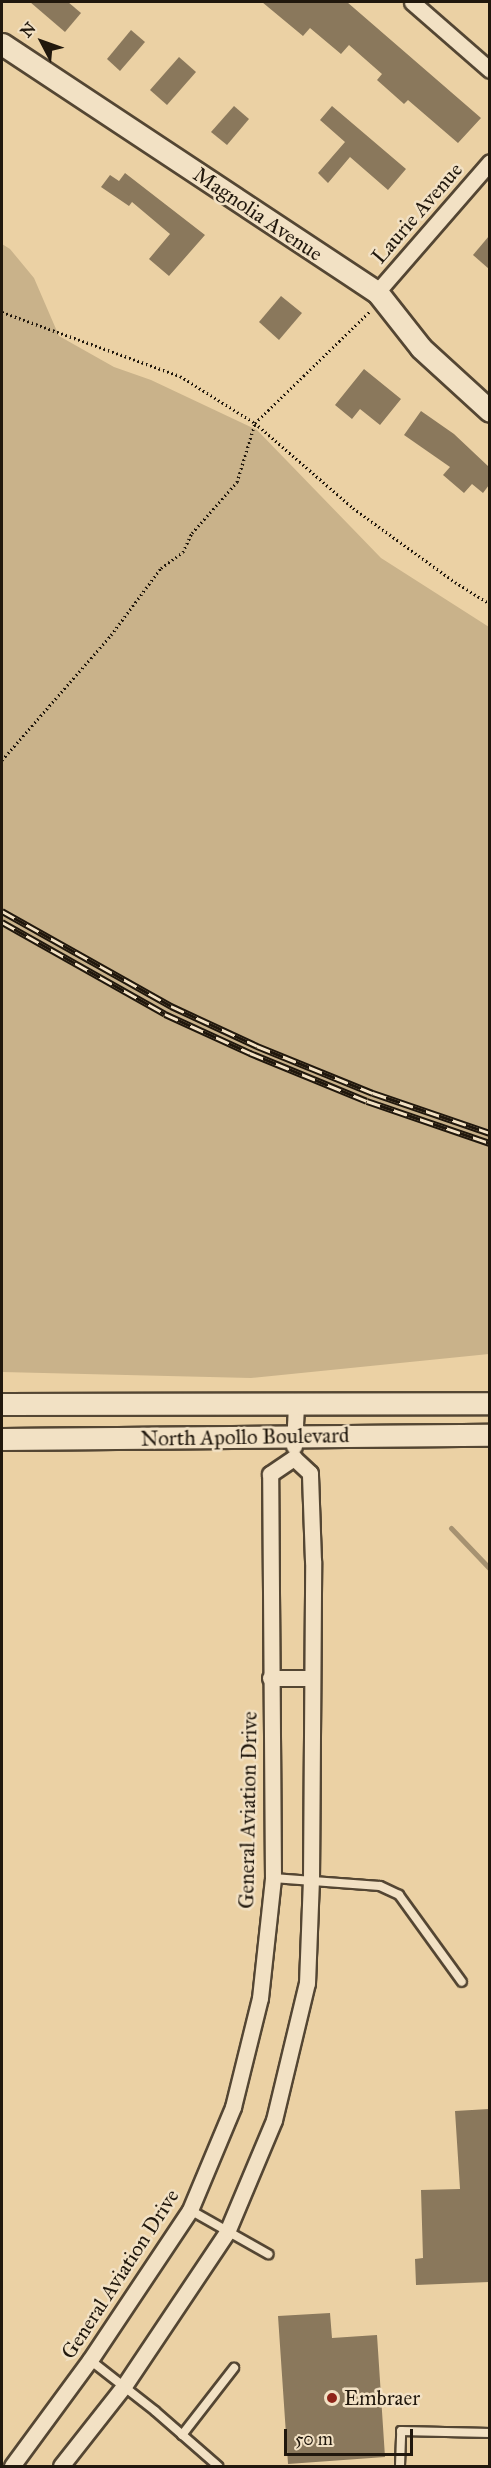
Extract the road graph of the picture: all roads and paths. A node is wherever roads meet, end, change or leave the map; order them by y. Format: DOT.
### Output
graph roads {
  1 [pos="412,2"];
  2 [pos="2,44"];
  3 [pos="489,70"];
  4 [pos="489,162"];
  5 [pos="377,292"];
  6 [pos="2,312"];
  7 [pos="489,411"];
  8 [pos="255,423"];
  9 [pos="489,604"];
  10 [pos="2,760"];
  11 [pos="489,1403"];
  12 [pos="2,1404"];
  13 [pos="296,1405"];
  14 [pos="295,1435"];
  15 [pos="489,1435"];
  16 [pos="2,1439"];
  17 [pos="294,1458"];
  18 [pos="270,1678"];
  19 [pos="312,1678"];
  20 [pos="273,1878"];
  21 [pos="311,1880"];
  22 [pos="462,1982"];
  23 [pos="190,2210"];
  24 [pos="227,2232"];
  25 [pos="268,2254"];
  26 [pos="90,2360"];
  27 [pos="234,2368"];
  28 [pos="124,2386"];
  29 [pos="489,2433"];
  30 [pos="182,2435"];
  31 [pos="12,2466"];
  32 [pos="61,2466"];
  33 [pos="218,2466"];
  34 [pos="400,2466"];
  1 -- 3 [label="street"];
  2 -- 5 [label="street, Magnolia Avenue"];
  4 -- 5 [label="street, Laurie Avenue"];
  5 -- 7 [label="street, Magnolia Avenue"];
  5 -- 8 [label="path"];
  6 -- 8 [label="path"];
  8 -- 9 [label="path"];
  8 -- 10 [label="path"];
  11 -- 13 [label="street, North Apollo Boulevard"];
  12 -- 13 [label="street, North Apollo Boulevard"];
  13 -- 14 [label="street"];
  14 -- 15 [label="street, North Apollo Boulevard"];
  14 -- 16 [label="street, North Apollo Boulevard"];
  14 -- 17 [label="street"];
  17 -- 18 [label="street, General Aviation Drive"];
  17 -- 19 [label="street"];
  18 -- 19 [label="street"];
  18 -- 20 [label="street, General Aviation Drive"];
  19 -- 21 [label="street"];
  20 -- 21 [label="lane"];
  20 -- 23 [label="street, General Aviation Drive"];
  21 -- 22 [label="lane"];
  21 -- 24 [label="street"];
  23 -- 24 [label="lane"];
  23 -- 26 [label="street, General Aviation Drive"];
  24 -- 25 [label="lane"];
  24 -- 28 [label="street"];
  26 -- 28 [label="lane"];
  26 -- 31 [label="street, General Aviation Drive"];
  27 -- 30 [label="lane"];
  28 -- 30 [label="lane"];
  28 -- 32 [label="street"];
  29 -- 34 [label="lane"];
  30 -- 33 [label="lane"];
}
